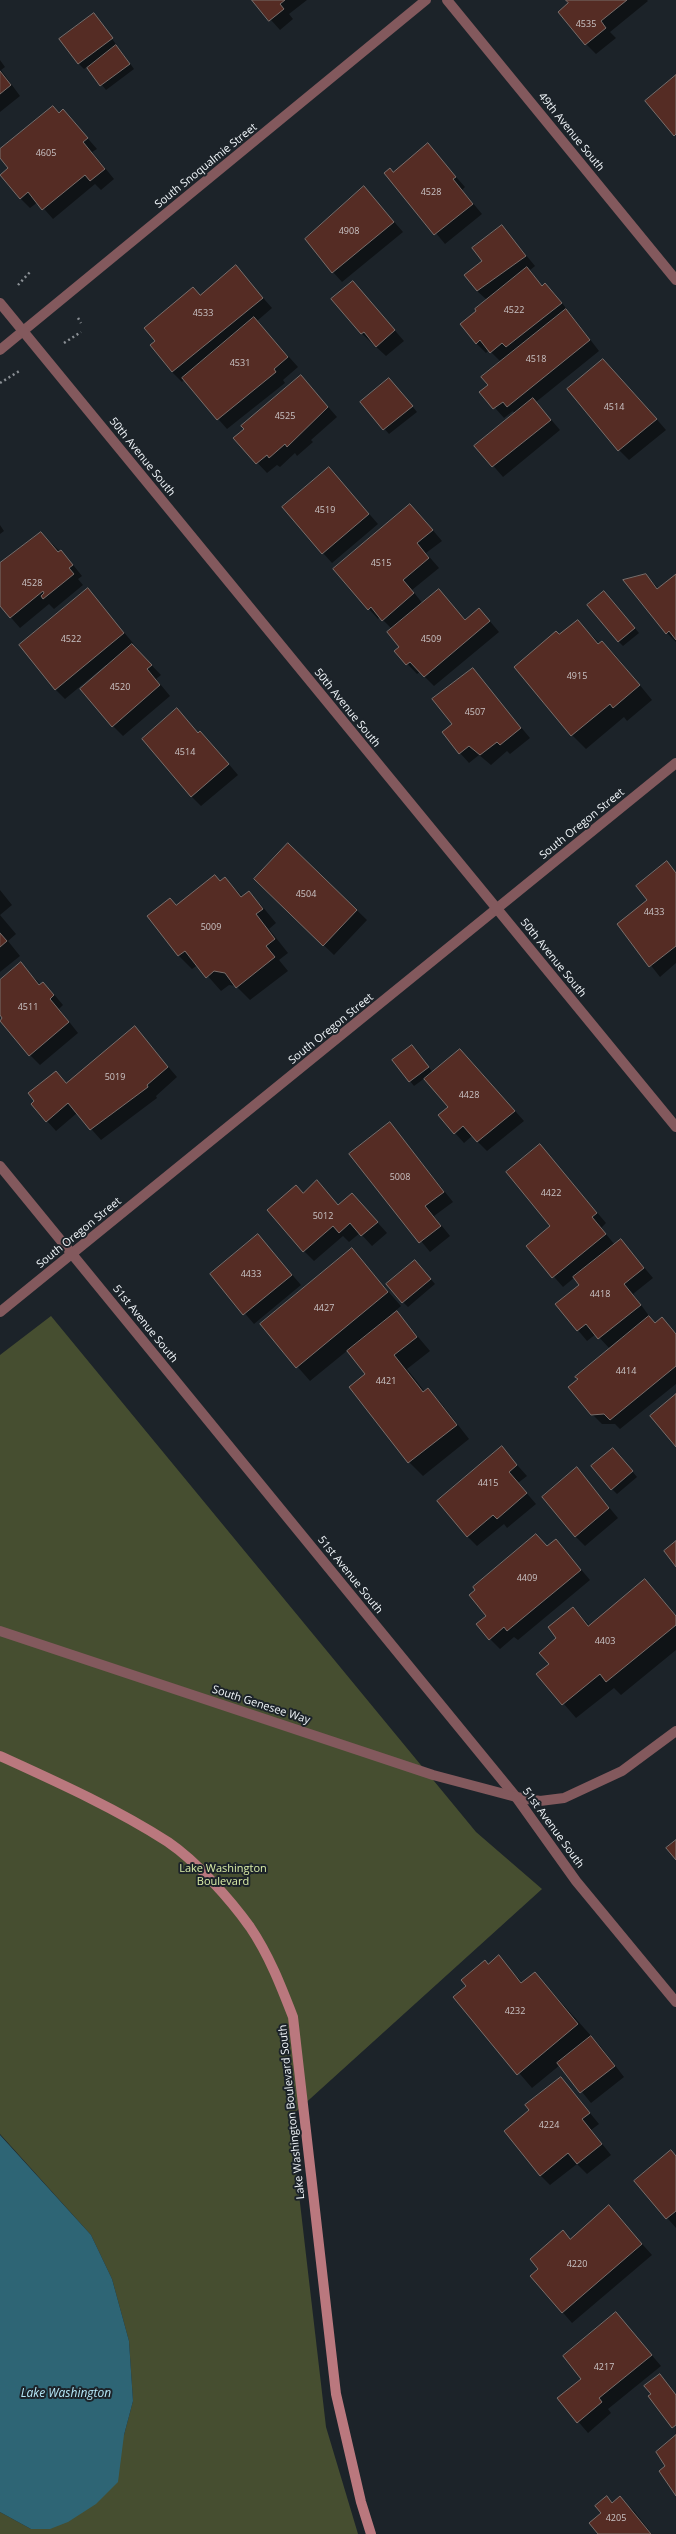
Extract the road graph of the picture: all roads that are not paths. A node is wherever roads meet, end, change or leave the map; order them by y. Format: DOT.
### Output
graph roads {
  1 [pos="426,0"];
  2 [pos="447,0"];
  3 [pos="676,280"];
  4 [pos="0,303"];
  5 [pos="23,332"];
  6 [pos="0,350"];
  7 [pos="676,763"];
  8 [pos="497,909"];
  9 [pos="676,1127"];
  10 [pos="0,1166"];
  11 [pos="72,1254"];
  12 [pos="0,1312"];
  13 [pos="0,1631"];
  14 [pos="676,1731"];
  15 [pos="0,1756"];
  16 [pos="516,1797"];
  17 [pos="676,2002"];
  18 [pos="371,2534"];
  1 -- 5 [label="street, South Snoqualmie Street"];
  2 -- 3 [label="street, 49th Avenue South"];
  4 -- 5 [label="street, 50th Avenue South"];
  5 -- 6 [label="street, South Snoqualmie Street"];
  5 -- 8 [label="street, 50th Avenue South"];
  7 -- 8 [label="street, South Oregon Street"];
  8 -- 9 [label="street, 50th Avenue South"];
  8 -- 11 [label="street, South Oregon Street"];
  10 -- 11 [label="street, 51st Avenue South"];
  11 -- 12 [label="street, South Oregon Street"];
  11 -- 16 [label="street, 51st Avenue South"];
  13 -- 16 [label="street, South Genesee Way"];
  14 -- 16 [label="street, South Genesee Way"];
  15 -- 18 [label="main road, Lake Washington Boulevard South"];
  16 -- 17 [label="street, 51st Avenue South"];
}
